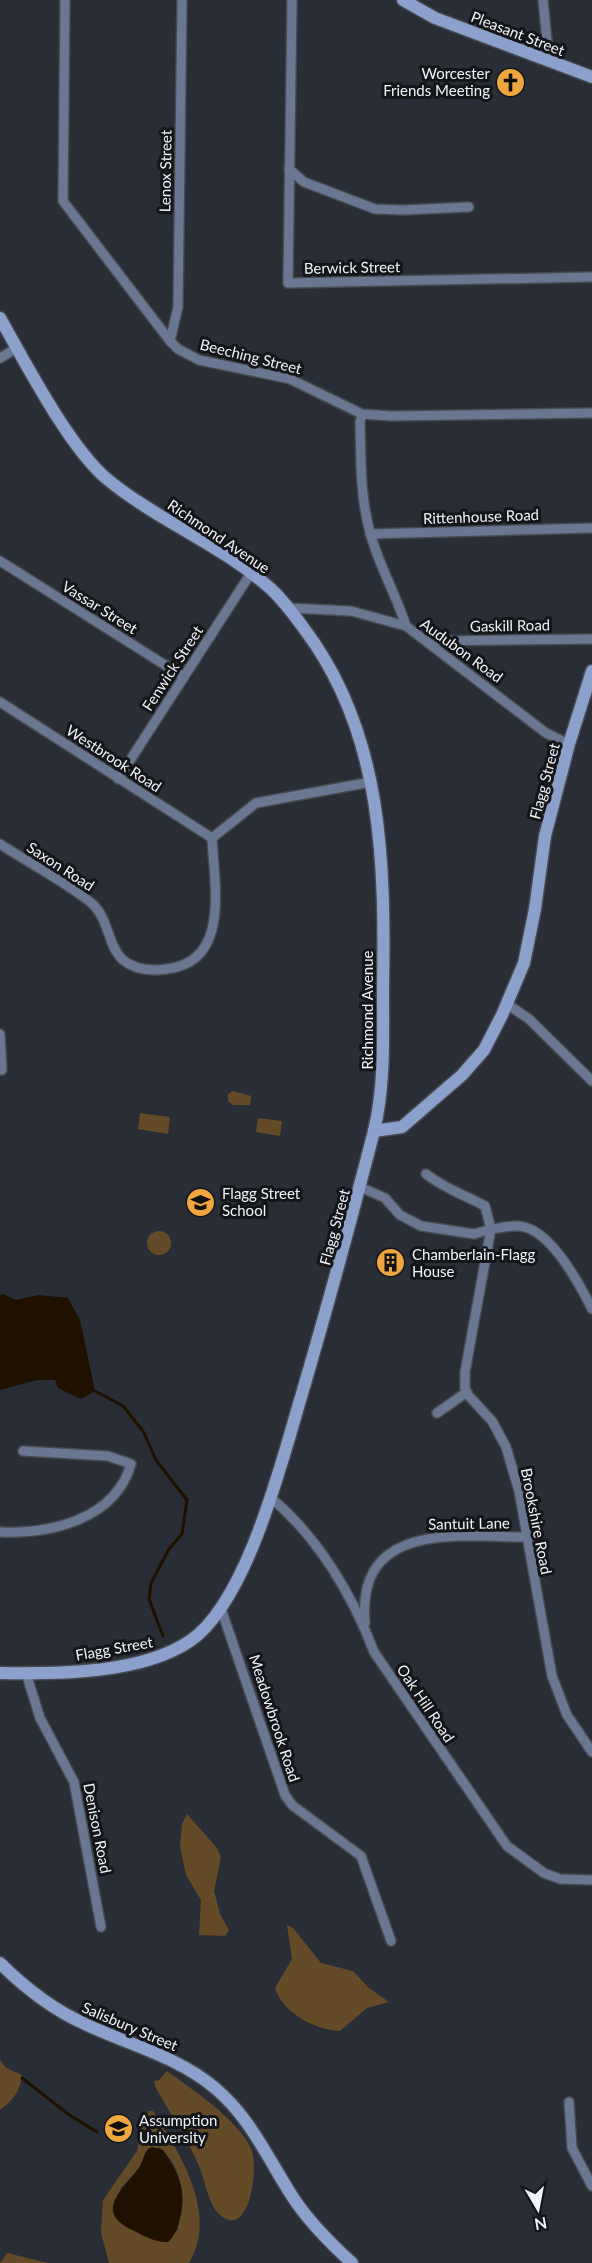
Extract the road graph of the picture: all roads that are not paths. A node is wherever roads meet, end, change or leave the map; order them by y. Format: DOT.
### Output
graph roads {
  1 [pos="65,0"];
  2 [pos="182,0"];
  3 [pos="292,0"];
  4 [pos="404,0"];
  5 [pos="543,0"];
  6 [pos="549,61"];
  7 [pos="592,77"];
  8 [pos="290,169"];
  9 [pos="469,207"];
  10 [pos="592,277"];
  11 [pos="0,318"];
  12 [pos="170,341"];
  13 [pos="17,348"];
  14 [pos="0,358"];
  15 [pos="592,413"];
  16 [pos="362,414"];
  17 [pos="592,528"];
  18 [pos="370,534"];
  19 [pos="0,561"];
  20 [pos="251,573"];
  21 [pos="289,608"];
  22 [pos="406,626"];
  23 [pos="592,639"];
  24 [pos="428,641"];
  25 [pos="592,671"];
  26 [pos="184,677"];
  27 [pos="0,702"];
  28 [pos="569,744"];
  29 [pos="118,780"];
  30 [pos="371,782"];
  31 [pos="212,838"];
  32 [pos="0,844"];
  33 [pos="507,1004"];
  34 [pos="0,1034"];
  35 [pos="2,1070"];
  36 [pos="592,1081"];
  37 [pos="374,1131"];
  38 [pos="426,1174"];
  39 [pos="360,1186"];
  40 [pos="491,1229"];
  41 [pos="592,1309"];
  42 [pos="467,1392"];
  43 [pos="437,1413"];
  44 [pos="23,1451"];
  45 [pos="271,1498"];
  46 [pos="0,1532"];
  47 [pos="526,1538"];
  48 [pos="221,1609"];
  49 [pos="366,1629"];
  50 [pos="0,1673"];
  51 [pos="26,1673"];
  52 [pos="592,1752"];
  53 [pos="592,1880"];
  54 [pos="101,1927"];
  55 [pos="391,1941"];
  56 [pos="0,1963"];
  57 [pos="569,2102"];
  58 [pos="592,2186"];
  59 [pos="352,2263"];
  1 -- 12 [label="street, Beeching Street"];
  2 -- 12 [label="street, Lenox Street"];
  3 -- 8 [label="street, Berwick Street"];
  4 -- 6 [label="street, Pleasant Street"];
  5 -- 6 [label="street"];
  6 -- 7 [label="street, Pleasant Street"];
  8 -- 9 [label="street"];
  8 -- 10 [label="street, Berwick Street"];
  11 -- 13 [label="street, Richmond Avenue"];
  12 -- 16 [label="street, Beeching Street"];
  13 -- 14 [label="street"];
  13 -- 20 [label="street, Richmond Avenue"];
  15 -- 16 [label="street, Beeching Street"];
  16 -- 18 [label="street"];
  17 -- 18 [label="street, Rittenhouse Road"];
  18 -- 22 [label="street"];
  19 -- 26 [label="street, Vassar Street"];
  20 -- 21 [label="street, Richmond Avenue"];
  20 -- 26 [label="street, Fenwick Street"];
  21 -- 22 [label="street, Audubon Road"];
  21 -- 30 [label="street, Richmond Avenue"];
  22 -- 24 [label="street, Audubon Road"];
  23 -- 24 [label="street, Gaskill Road"];
  24 -- 28 [label="street, Audubon Road"];
  25 -- 28 [label="street, Flagg Street"];
  26 -- 29 [label="street, Fenwick Street"];
  27 -- 29 [label="street, Westbrook Road"];
  28 -- 33 [label="street, Flagg Street"];
  29 -- 31 [label="street, Westbrook Road"];
  30 -- 31 [label="street"];
  30 -- 37 [label="street, Richmond Avenue"];
  31 -- 32 [label="street, Saxon Road"];
  33 -- 36 [label="street"];
  33 -- 37 [label="street, Flagg Street"];
  34 -- 35 [label="street"];
  37 -- 39 [label="street, Flagg Street"];
  38 -- 40 [label="street"];
  39 -- 40 [label="street"];
  39 -- 45 [label="street, Flagg Street"];
  40 -- 41 [label="street"];
  40 -- 42 [label="street"];
  42 -- 43 [label="street"];
  42 -- 47 [label="street, Brookshire Road"];
  44 -- 46 [label="street"];
  45 -- 48 [label="street, Flagg Street"];
  45 -- 49 [label="street, Oak Hill Road"];
  47 -- 49 [label="street, Santuit Lane"];
  47 -- 52 [label="street, Brookshire Road"];
  48 -- 51 [label="street, Flagg Street"];
  48 -- 55 [label="street, Meadowbrook Road"];
  49 -- 53 [label="street, Oak Hill Road"];
  50 -- 51 [label="street, Flagg Street"];
  51 -- 54 [label="street, Denison Road"];
  56 -- 59 [label="street, Salisbury Street"];
  57 -- 58 [label="street"];
}
